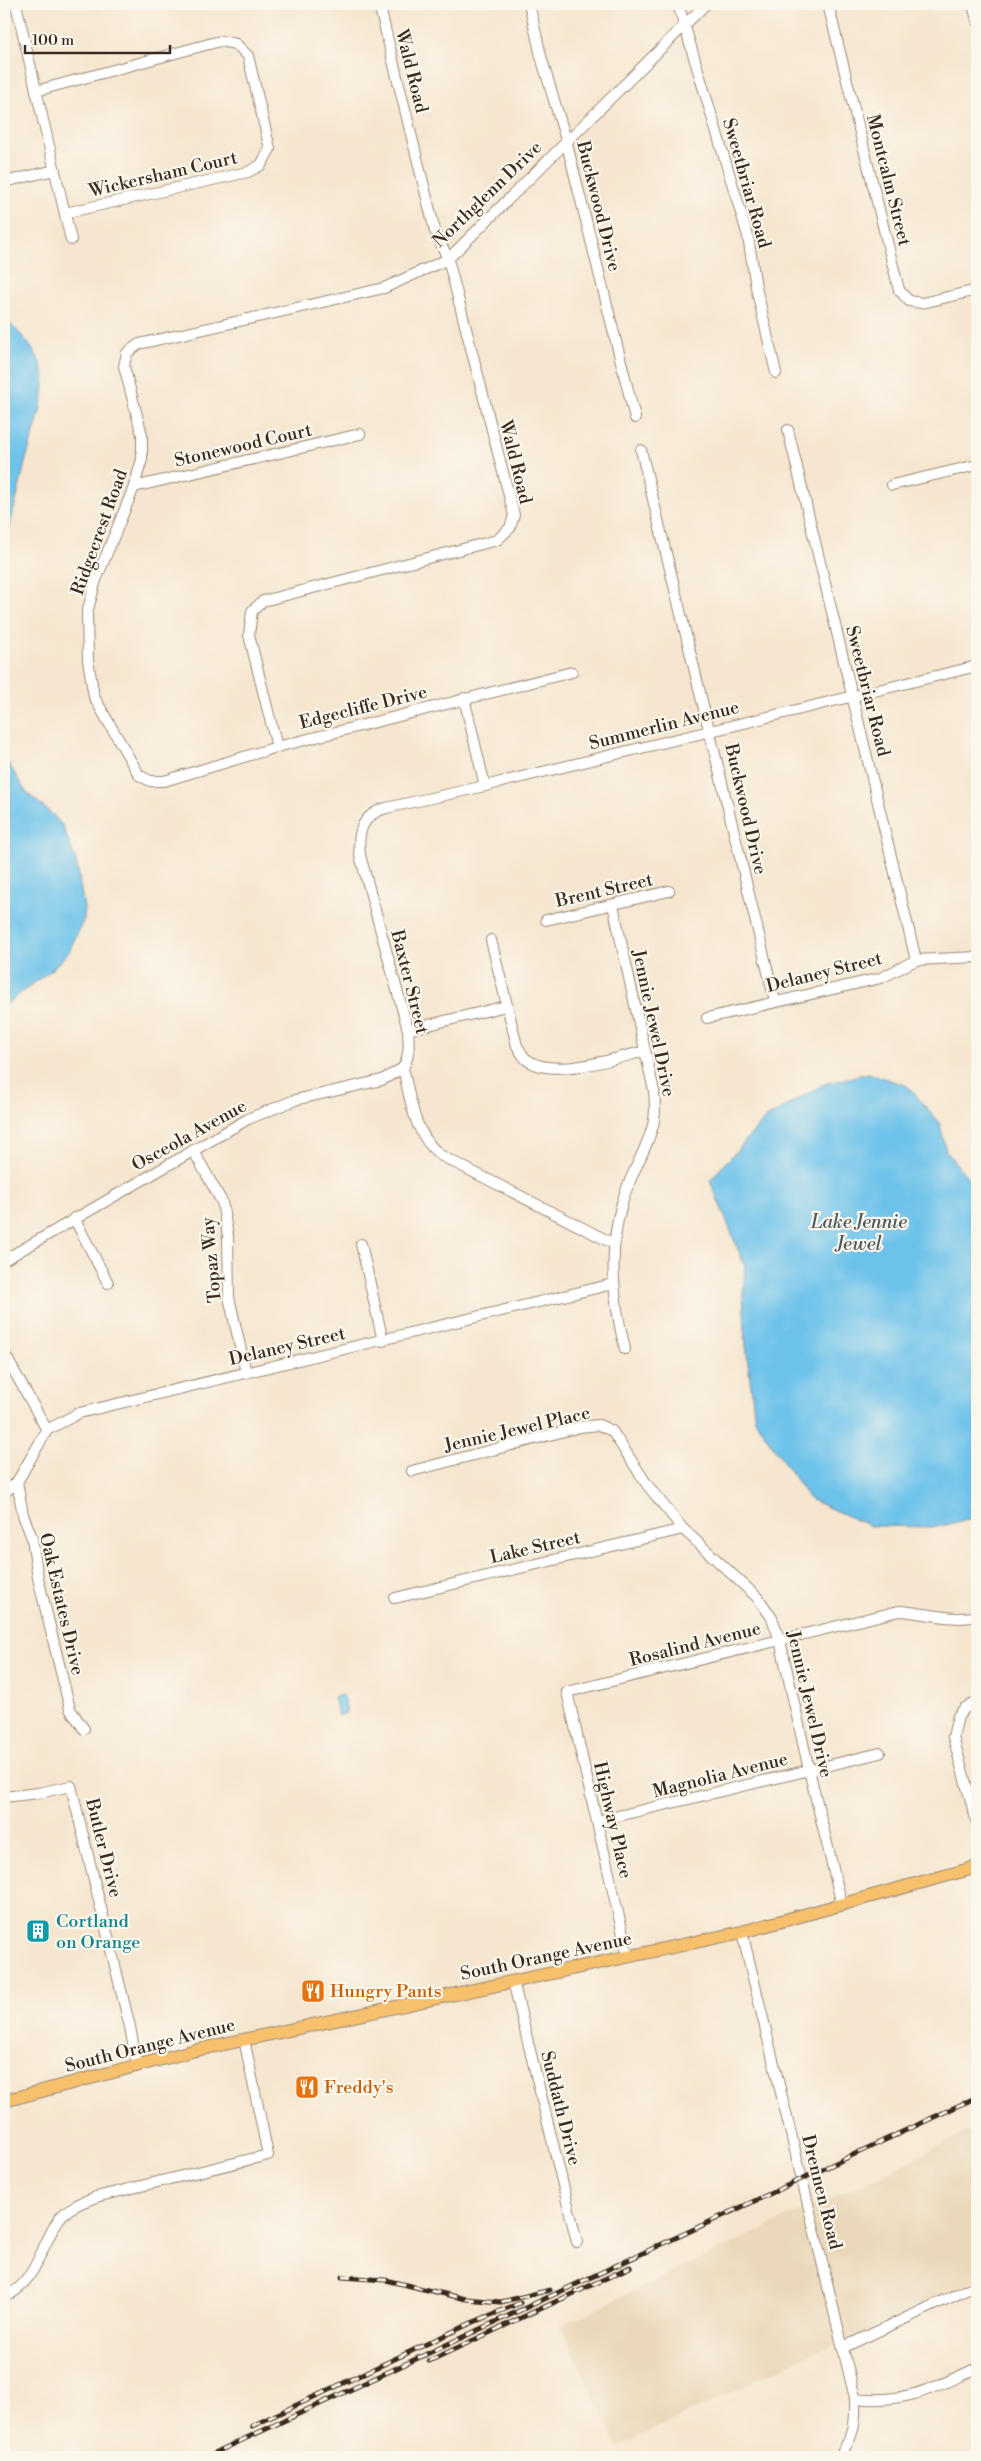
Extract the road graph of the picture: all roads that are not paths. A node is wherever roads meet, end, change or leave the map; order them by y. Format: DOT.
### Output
graph roads {
  1 [pos="16,4"];
  2 [pos="379,4"];
  3 [pos="529,4"];
  4 [pos="678,4"];
  5 [pos="706,4"];
  6 [pos="828,4"];
  7 [pos="973,4"];
  8 [pos="977,20"];
  9 [pos="684,25"];
  10 [pos="36,91"];
  11 [pos="566,140"];
  12 [pos="55,170"];
  13 [pos="4,182"];
  14 [pos="65,213"];
  15 [pos="71,240"];
  16 [pos="448,259"];
  17 [pos="973,291"];
  18 [pos="127,353"];
  19 [pos="776,372"];
  20 [pos="635,418"];
  21 [pos="788,430"];
  22 [pos="360,434"];
  23 [pos="641,450"];
  24 [pos="977,465"];
  25 [pos="892,486"];
  26 [pos="134,487"];
  27 [pos="977,666"];
  28 [pos="572,672"];
  29 [pos="853,696"];
  30 [pos="464,698"];
  31 [pos="710,730"];
  32 [pos="277,746"];
  33 [pos="164,781"];
  34 [pos="485,786"];
  35 [pos="363,822"];
  36 [pos="669,891"];
  37 [pos="613,905"];
  38 [pos="546,920"];
  39 [pos="491,940"];
  40 [pos="977,957"];
  41 [pos="916,960"];
  42 [pos="775,1001"];
  43 [pos="506,1006"];
  44 [pos="708,1018"];
  45 [pos="408,1030"];
  46 [pos="645,1051"];
  47 [pos="403,1068"];
  48 [pos="193,1150"];
  49 [pos="74,1218"];
  50 [pos="360,1244"];
  51 [pos="614,1244"];
  52 [pos="4,1260"];
  53 [pos="108,1282"];
  54 [pos="613,1284"];
  55 [pos="383,1341"];
  56 [pos="625,1349"];
  57 [pos="4,1353"];
  58 [pos="246,1373"];
  59 [pos="47,1430"];
  60 [pos="623,1445"];
  61 [pos="412,1471"];
  62 [pos="17,1482"];
  63 [pos="4,1493"];
  64 [pos="683,1529"];
  65 [pos="395,1598"];
  66 [pos="977,1616"];
  67 [pos="780,1640"];
  68 [pos="567,1692"];
  69 [pos="977,1702"];
  70 [pos="84,1729"];
  71 [pos="880,1752"];
  72 [pos="808,1770"];
  73 [pos="4,1797"];
  74 [pos="597,1821"];
  75 [pos="977,1823"];
  76 [pos="977,1867"];
  77 [pos="842,1905"];
  78 [pos="742,1932"];
  79 [pos="628,1956"];
  80 [pos="513,1981"];
  81 [pos="244,2039"];
  82 [pos="137,2065"];
  83 [pos="4,2101"];
  84 [pos="577,2242"];
  85 [pos="977,2285"];
  86 [pos="4,2297"];
  87 [pos="844,2347"];
  88 [pos="977,2368"];
  89 [pos="855,2398"];
  90 [pos="839,2457"];
  1 -- 10 [label="street"];
  2 -- 16 [label="street, Wald Road"];
  3 -- 11 [label="street, Buckwood Drive"];
  4 -- 9 [label="street, Sweetbriar Road"];
  5 -- 9 [label="street, Northglenn Drive"];
  6 -- 17 [label="street, Montcalm Street"];
  7 -- 8 [label="street"];
  9 -- 11 [label="street, Northglenn Drive"];
  9 -- 19 [label="street, Sweetbriar Road"];
  10 -- 12 [label="street"];
  10 -- 14 [label="street, Wickersham Court"];
  11 -- 16 [label="street, Northglenn Drive"];
  11 -- 20 [label="street, Buckwood Drive"];
  12 -- 13 [label="street"];
  12 -- 14 [label="street"];
  14 -- 15 [label="street"];
  16 -- 18 [label="street, Northglenn Drive"];
  16 -- 32 [label="street, Wald Road"];
  18 -- 26 [label="street, Ridgecrest Road"];
  21 -- 29 [label="street, Sweetbriar Road"];
  22 -- 26 [label="street, Stonewood Court"];
  23 -- 31 [label="street, Buckwood Drive"];
  24 -- 25 [label="street"];
  26 -- 33 [label="street, Ridgecrest Road"];
  27 -- 29 [label="street, Summerlin Avenue"];
  28 -- 30 [label="street, Edgecliffe Drive"];
  29 -- 31 [label="street, Summerlin Avenue"];
  29 -- 41 [label="street, Sweetbriar Road"];
  30 -- 32 [label="street, Edgecliffe Drive"];
  30 -- 34 [label="street"];
  31 -- 34 [label="street, Summerlin Avenue"];
  31 -- 42 [label="street, Buckwood Drive"];
  32 -- 33 [label="street, Edgecliffe Drive"];
  34 -- 35 [label="street, Summerlin Avenue"];
  35 -- 45 [label="street, Baxter Street"];
  36 -- 37 [label="street, Brent Street"];
  37 -- 38 [label="street, Brent Street"];
  37 -- 46 [label="street, Jennie Jewel Drive"];
  39 -- 43 [label="street"];
  40 -- 41 [label="street, Delaney Street"];
  41 -- 42 [label="street, Delaney Street"];
  42 -- 44 [label="street, Delaney Street"];
  43 -- 45 [label="street"];
  43 -- 46 [label="street"];
  45 -- 47 [label="street, Baxter Street"];
  46 -- 51 [label="street, Jennie Jewel Drive"];
  47 -- 48 [label="street, Osceola Avenue"];
  47 -- 51 [label="street, Baxter Street"];
  48 -- 49 [label="street, Osceola Avenue"];
  48 -- 58 [label="street, Topaz Way"];
  49 -- 52 [label="street, Osceola Avenue"];
  49 -- 53 [label="street"];
  50 -- 55 [label="street"];
  51 -- 54 [label="street, Jennie Jewel Drive"];
  54 -- 55 [label="street, Delaney Street"];
  54 -- 56 [label="street, Jennie Jewel Drive"];
  55 -- 58 [label="street, Delaney Street"];
  57 -- 59 [label="street"];
  58 -- 59 [label="street, Delaney Street"];
  59 -- 62 [label="street"];
  60 -- 61 [label="street, Jennie Jewel Place"];
  60 -- 64 [label="street, Jennie Jewel Drive"];
  62 -- 63 [label="street"];
  62 -- 70 [label="street, Oak Estates Drive"];
  64 -- 65 [label="street, Lake Street"];
  64 -- 67 [label="street, Jennie Jewel Drive"];
  66 -- 67 [label="street, Rosalind Avenue"];
  67 -- 68 [label="street, Rosalind Avenue"];
  67 -- 72 [label="street, Jennie Jewel Drive"];
  68 -- 74 [label="street, Highway Place"];
  69 -- 75 [label="street"];
  71 -- 72 [label="street, Magnolia Avenue"];
  72 -- 74 [label="street, Magnolia Avenue"];
  72 -- 77 [label="street, Jennie Jewel Drive"];
  73 -- 82 [label="street, Butler Drive"];
  74 -- 79 [label="street, Highway Place"];
  76 -- 77 [label="main road, South Orange Avenue"];
  77 -- 78 [label="main road, South Orange Avenue"];
  78 -- 79 [label="main road, South Orange Avenue"];
  78 -- 87 [label="street, Drennen Road"];
  79 -- 80 [label="main road, South Orange Avenue"];
  80 -- 81 [label="main road, South Orange Avenue"];
  80 -- 84 [label="street, Suddath Drive"];
  81 -- 82 [label="main road, South Orange Avenue"];
  81 -- 86 [label="street"];
  82 -- 83 [label="main road, South Orange Avenue"];
  85 -- 87 [label="street"];
  87 -- 89 [label="street, Drennen Road"];
  88 -- 89 [label="street"];
  89 -- 90 [label="street, Drennen Road"];
}
